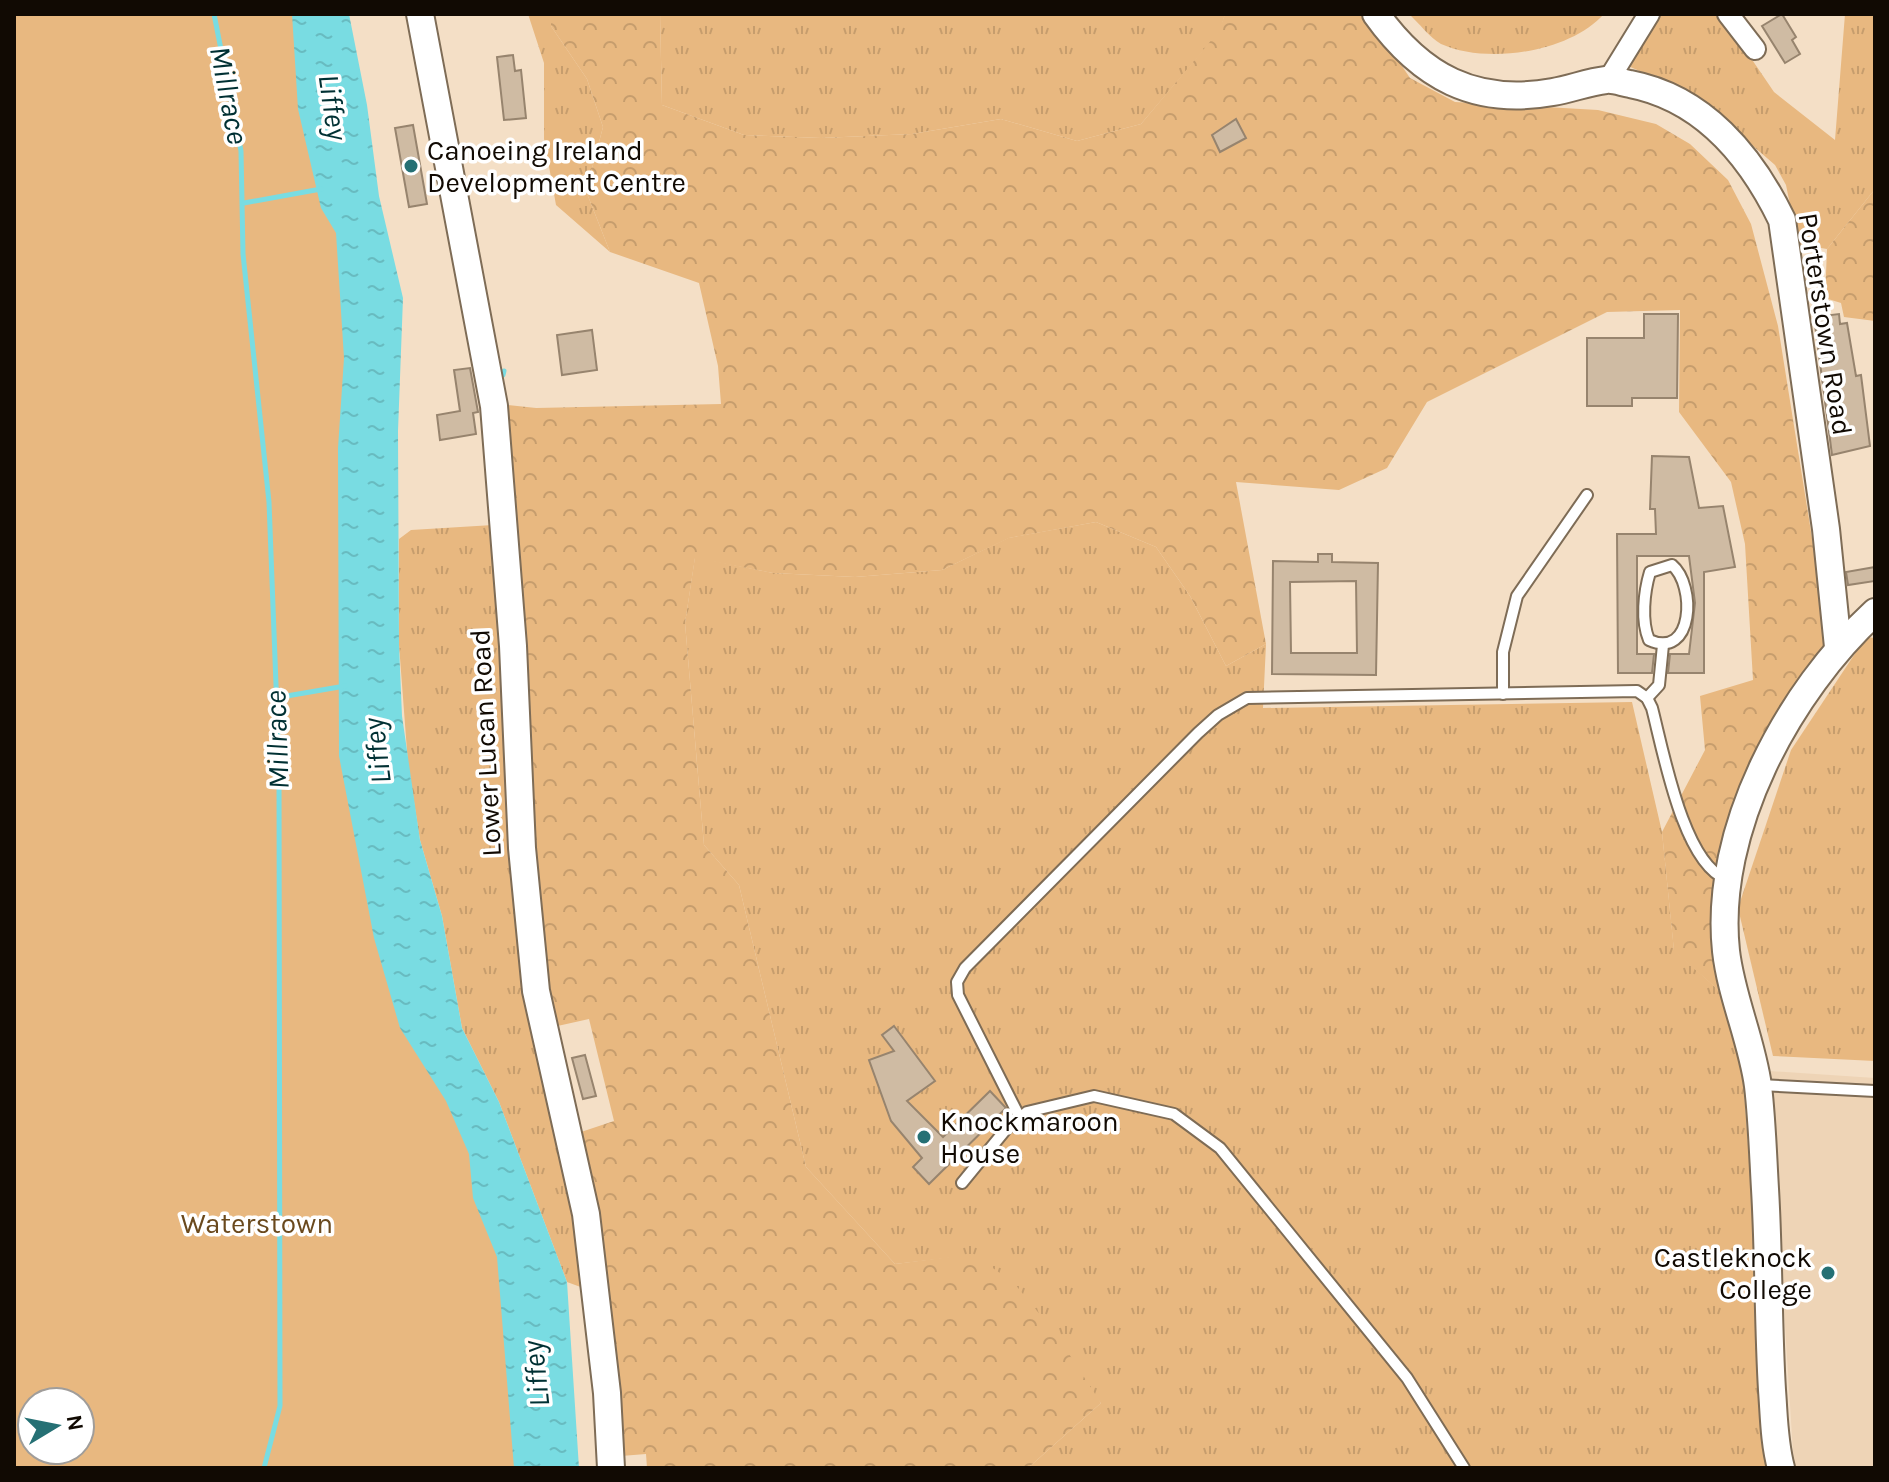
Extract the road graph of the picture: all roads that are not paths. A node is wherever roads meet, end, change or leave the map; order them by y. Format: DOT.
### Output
graph roads {
  1 [pos="420,14"];
  2 [pos="1376,14"];
  3 [pos="1649,14"];
  4 [pos="1728,14"];
  5 [pos="1755,49"];
  6 [pos="1609,79"];
  7 [pos="1587,495"];
  8 [pos="1875,612"];
  9 [pos="1663,645"];
  10 [pos="1838,647"];
  11 [pos="1503,694"];
  12 [pos="1647,698"];
  13 [pos="1726,880"];
  14 [pos="1758,1085"];
  15 [pos="1875,1091"];
  16 [pos="1019,1116"];
  17 [pos="962,1183"];
  18 [pos="611,1468"];
  19 [pos="1464,1468"];
  20 [pos="1781,1468"];
  1 -- 18 [label="street, Lower Lucan Road"];
  2 -- 6 [label="street, Porterstown Road"];
  3 -- 6 [label="street"];
  4 -- 5 [label="street"];
  6 -- 10 [label="street, Porterstown Road"];
  7 -- 11 [label="lane"];
  8 -- 10 [label="street"];
  9 -- 9 [label="lane"];
  9 -- 12 [label="lane"];
  10 -- 13 [label="street"];
  11 -- 12 [label="lane"];
  11 -- 16 [label="lane"];
  12 -- 13 [label="lane"];
  13 -- 14 [label="street"];
  14 -- 15 [label="lane"];
  14 -- 20 [label="street"];
  16 -- 17 [label="lane"];
  16 -- 19 [label="lane"];
}
